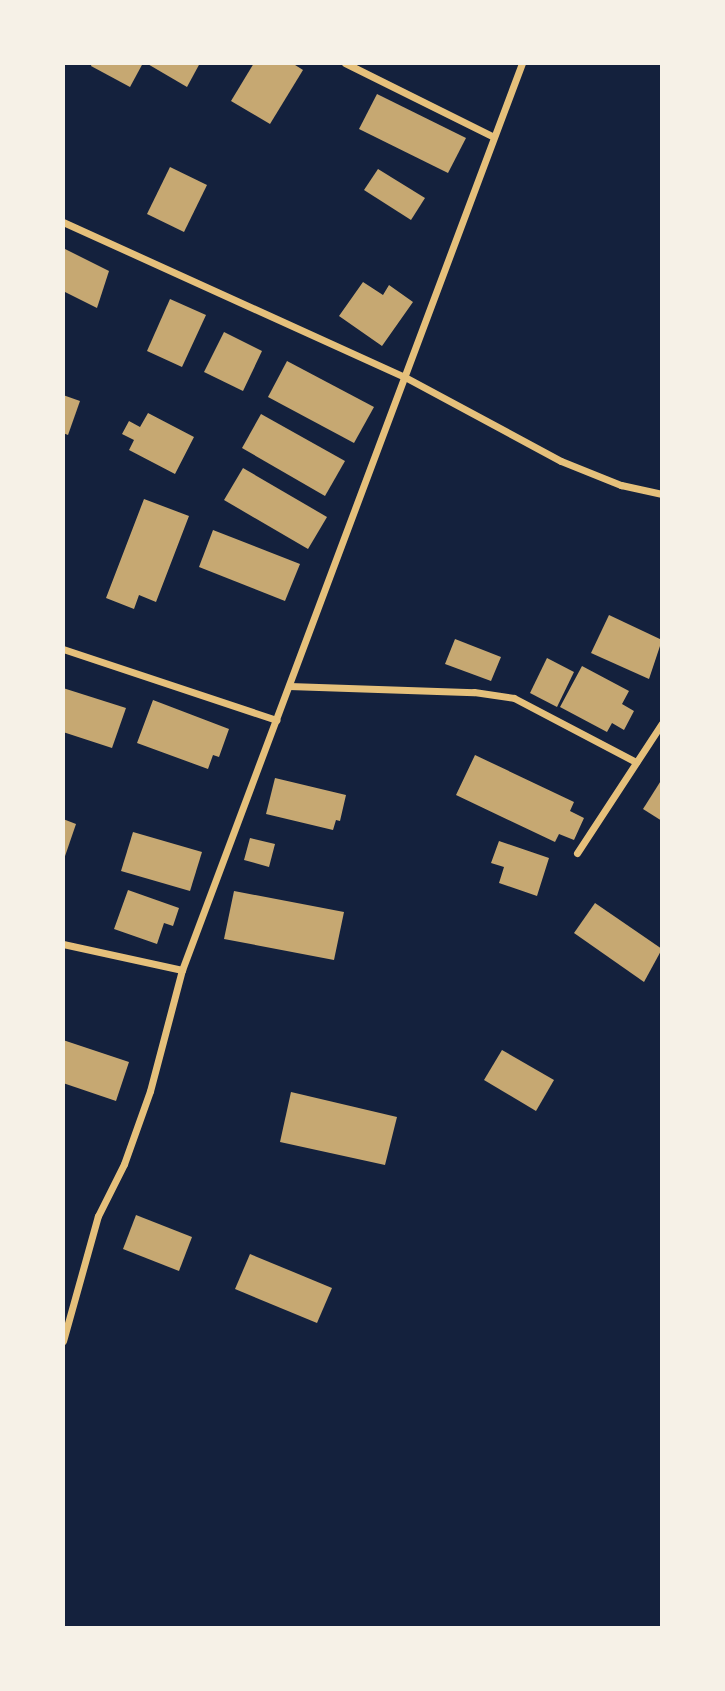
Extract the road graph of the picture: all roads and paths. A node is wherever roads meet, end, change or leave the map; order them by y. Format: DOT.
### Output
graph roads {
  1 [pos="345,63"];
  2 [pos="522,63"];
  3 [pos="494,137"];
  4 [pos="63,222"];
  5 [pos="403,376"];
  6 [pos="662,494"];
  7 [pos="63,649"];
  8 [pos="289,686"];
  9 [pos="276,720"];
  10 [pos="662,723"];
  11 [pos="636,762"];
  12 [pos="577,853"];
  13 [pos="63,944"];
  14 [pos="182,970"];
  15 [pos="63,1341"];
  1 -- 3 [label="street"];
  2 -- 3 [label="street"];
  3 -- 5 [label="street"];
  4 -- 5 [label="street"];
  5 -- 6 [label="street"];
  5 -- 8 [label="street"];
  7 -- 9 [label="street"];
  8 -- 9 [label="street"];
  8 -- 11 [label="street"];
  9 -- 14 [label="street"];
  10 -- 11 [label="street"];
  11 -- 12 [label="street"];
  13 -- 14 [label="street"];
  14 -- 15 [label="street"];
}
